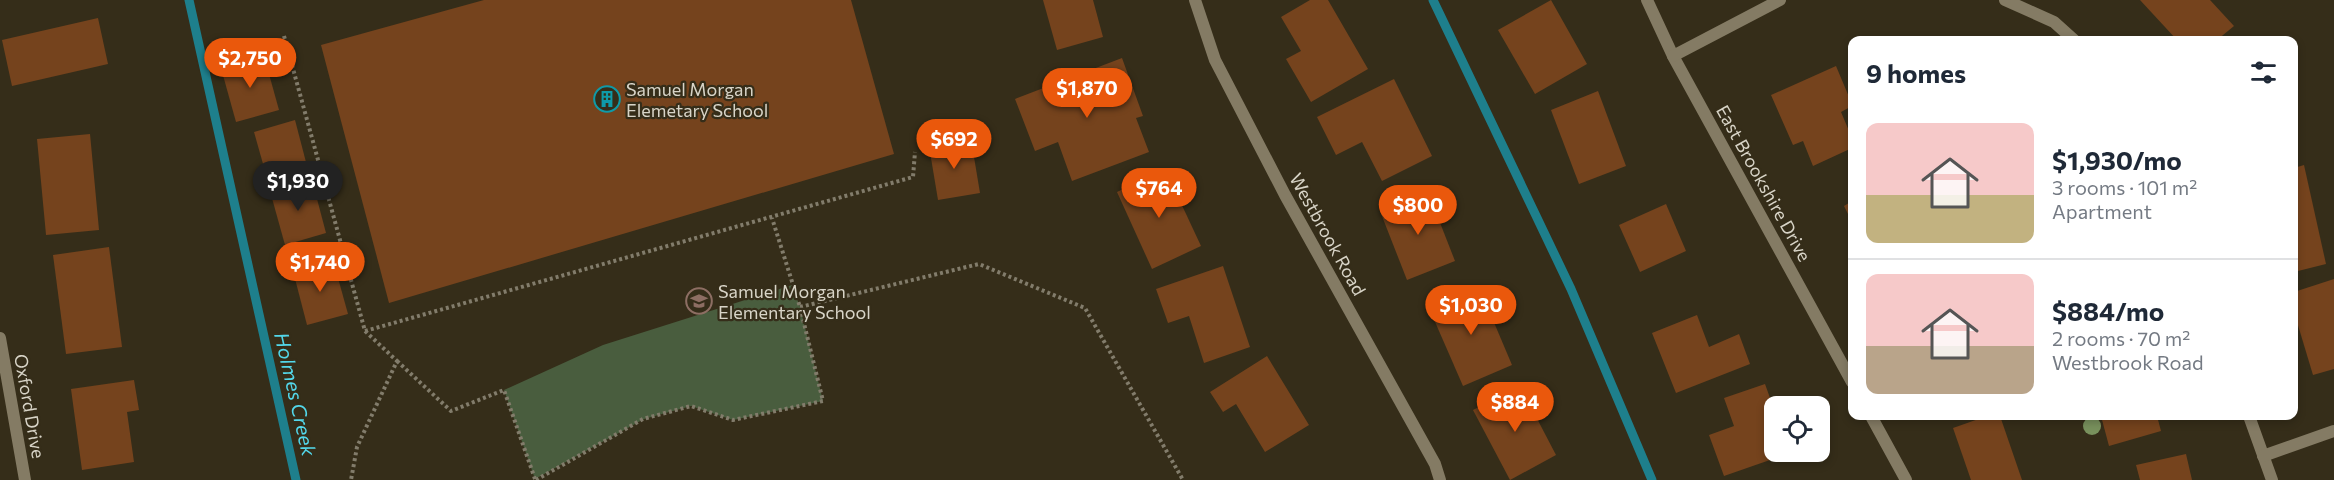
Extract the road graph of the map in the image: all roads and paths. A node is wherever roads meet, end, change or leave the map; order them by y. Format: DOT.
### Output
graph roads {
  1 [pos="1195,0"];
  2 [pos="1647,0"];
  3 [pos="1780,0"];
  4 [pos="2005,0"];
  5 [pos="284,36"];
  6 [pos="2070,36"];
  7 [pos="1673,56"];
  8 [pos="915,152"];
  9 [pos="772,218"];
  10 [pos="800,307"];
  11 [pos="365,331"];
  12 [pos="0,338"];
  13 [pos="397,362"];
  14 [pos="1848,375"];
  15 [pos="1873,420"];
  16 [pos="2250,420"];
  17 [pos="2334,431"];
  18 [pos="2263,456"];
  19 [pos="25,480"];
  20 [pos="351,480"];
  21 [pos="535,480"];
  22 [pos="1183,480"];
  23 [pos="1440,480"];
  24 [pos="1906,480"];
  25 [pos="2272,480"];
  1 -- 23 [label="street, Westbrook Road"];
  2 -- 7 [label="street, East Brookshire Drive"];
  3 -- 7 [label="street"];
  4 -- 6 [label="street"];
  5 -- 11 [label="path"];
  7 -- 14 [label="street, East Brookshire Drive"];
  8 -- 9 [label="path"];
  9 -- 10 [label="path"];
  9 -- 11 [label="path"];
  10 -- 21 [label="path"];
  10 -- 22 [label="path"];
  11 -- 13 [label="path"];
  12 -- 19 [label="street, Oxford Drive"];
  13 -- 20 [label="path"];
  13 -- 21 [label="path"];
  15 -- 24 [label="street"];
  16 -- 18 [label="street"];
  17 -- 18 [label="street"];
  18 -- 25 [label="street"];
}
